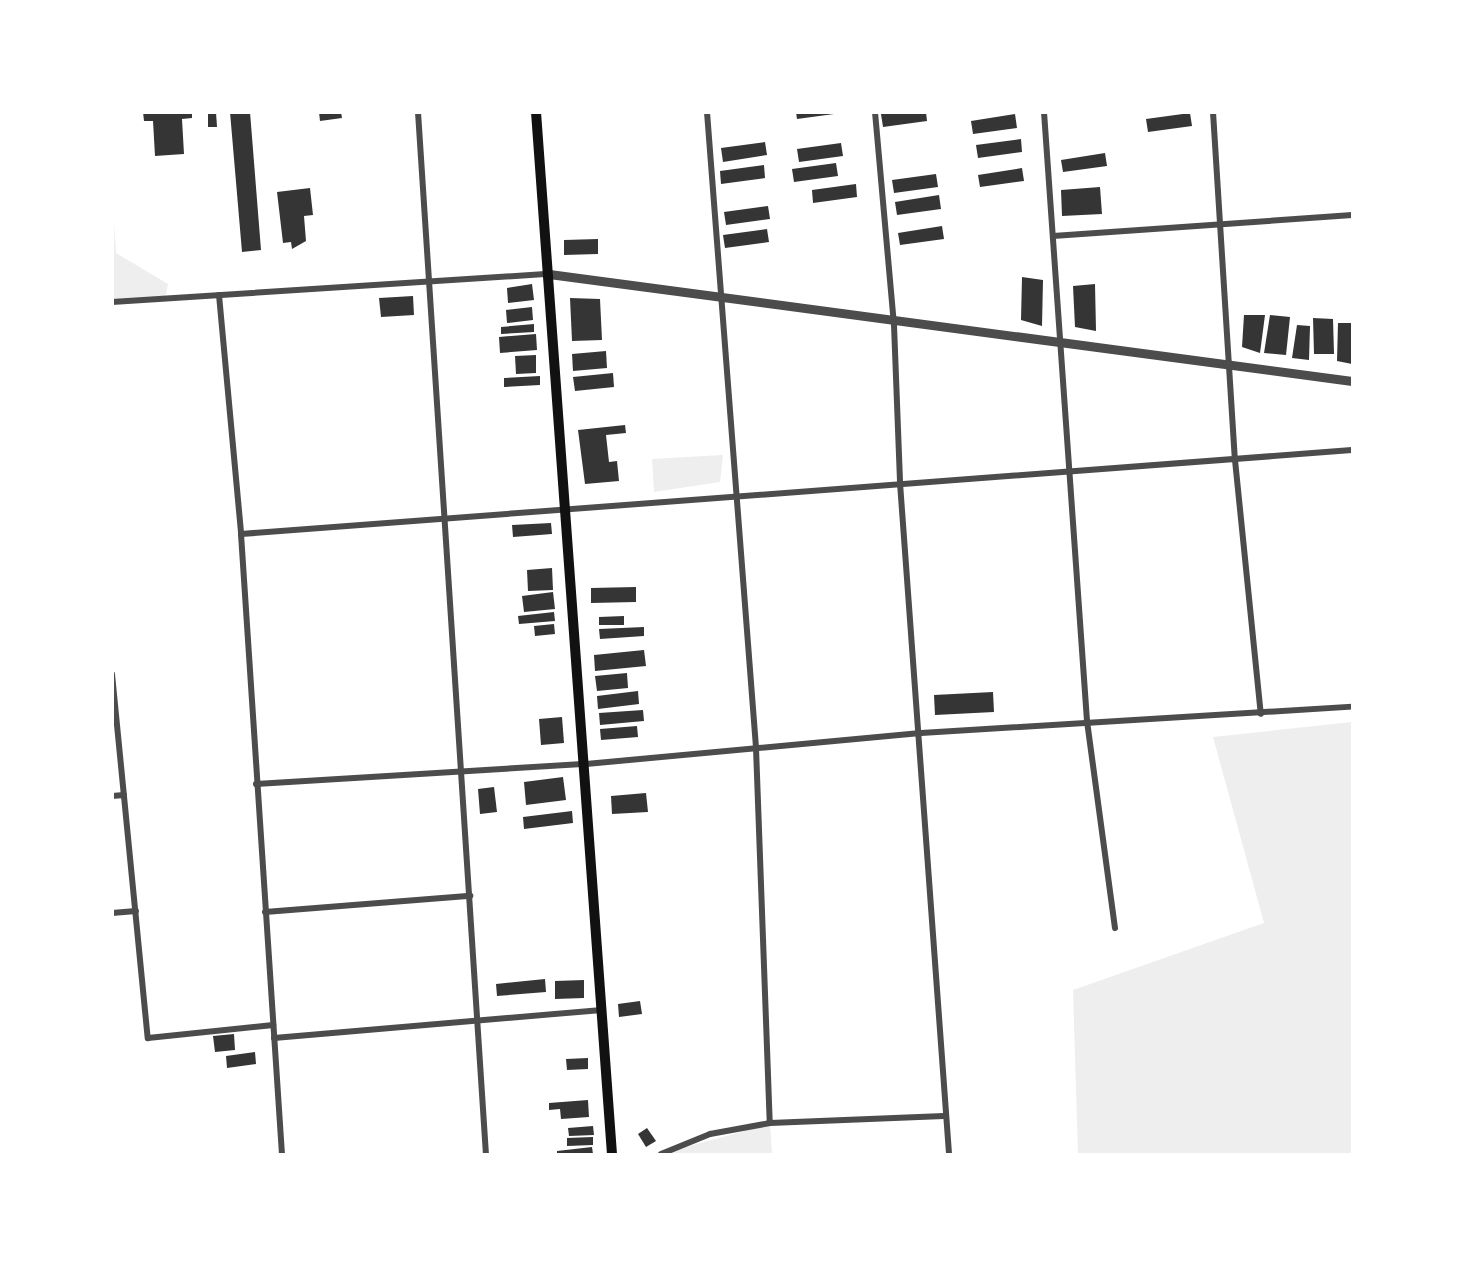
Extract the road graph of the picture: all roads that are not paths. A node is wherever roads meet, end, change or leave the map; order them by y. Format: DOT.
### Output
graph roads {
  1 [pos="418,112"];
  2 [pos="536,112"];
  3 [pos="707,112"];
  4 [pos="875,112"];
  5 [pos="1044,112"];
  6 [pos="1213,112"];
  7 [pos="1353,215"];
  8 [pos="1221,224"];
  9 [pos="1053,236"];
  10 [pos="549,274"];
  11 [pos="429,278"];
  12 [pos="219,295"];
  13 [pos="720,299"];
  14 [pos="112,302"];
  15 [pos="894,325"];
  16 [pos="1061,346"];
  17 [pos="1229,367"];
  18 [pos="1353,381"];
  19 [pos="1353,450"];
  20 [pos="1235,460"];
  21 [pos="1067,474"];
  22 [pos="900,483"];
  23 [pos="735,495"];
  24 [pos="567,506"];
  25 [pos="448,519"];
  26 [pos="241,534"];
  27 [pos="112,674"];
  28 [pos="113,682"];
  29 [pos="1353,707"];
  30 [pos="1261,714"];
  31 [pos="1087,721"];
  32 [pos="921,733"];
  33 [pos="756,748"];
  34 [pos="586,764"];
  35 [pos="460,769"];
  36 [pos="256,784"];
  37 [pos="124,795"];
  38 [pos="112,796"];
  39 [pos="470,896"];
  40 [pos="136,911"];
  41 [pos="264,912"];
  42 [pos="112,913"];
  43 [pos="1115,928"];
  44 [pos="602,1010"];
  45 [pos="478,1023"];
  46 [pos="273,1025"];
  47 [pos="274,1038"];
  48 [pos="944,1116"];
  49 [pos="770,1124"];
  50 [pos="282,1155"];
  51 [pos="486,1155"];
  52 [pos="612,1155"];
  53 [pos="661,1155"];
  54 [pos="949,1155"];
  1 -- 11 [label="street"];
  2 -- 10 [label="main road"];
  3 -- 13 [label="street"];
  4 -- 15 [label="street"];
  5 -- 9 [label="street"];
  6 -- 8 [label="street"];
  7 -- 8 [label="street"];
  8 -- 9 [label="street"];
  8 -- 17 [label="street"];
  9 -- 16 [label="street"];
  10 -- 11 [label="street"];
  10 -- 13 [label="street"];
  10 -- 24 [label="main road"];
  11 -- 12 [label="street"];
  11 -- 25 [label="street"];
  12 -- 14 [label="street"];
  12 -- 26 [label="street"];
  13 -- 15 [label="street"];
  13 -- 23 [label="street"];
  15 -- 16 [label="street"];
  15 -- 22 [label="street"];
  16 -- 17 [label="street"];
  16 -- 21 [label="street"];
  17 -- 18 [label="street"];
  17 -- 20 [label="street"];
  19 -- 20 [label="street"];
  20 -- 21 [label="street"];
  20 -- 30 [label="street"];
  21 -- 22 [label="street"];
  21 -- 31 [label="street"];
  22 -- 23 [label="street"];
  22 -- 32 [label="street"];
  23 -- 24 [label="street"];
  23 -- 33 [label="street"];
  24 -- 25 [label="street"];
  24 -- 34 [label="main road"];
  25 -- 26 [label="street"];
  25 -- 35 [label="street"];
  26 -- 36 [label="street"];
  27 -- 28 [label="street"];
  28 -- 37 [label="street"];
  29 -- 30 [label="street"];
  30 -- 31 [label="street"];
  31 -- 32 [label="street"];
  31 -- 43 [label="street"];
  32 -- 33 [label="street"];
  32 -- 48 [label="street"];
  33 -- 34 [label="street"];
  33 -- 49 [label="street"];
  34 -- 35 [label="street"];
  34 -- 44 [label="main road"];
  35 -- 36 [label="street"];
  35 -- 39 [label="street"];
  36 -- 41 [label="street"];
  37 -- 38 [label="street"];
  37 -- 40 [label="street"];
  39 -- 41 [label="street"];
  39 -- 45 [label="street"];
  40 -- 42 [label="street"];
  40 -- 46 [label="street"];
  41 -- 46 [label="street"];
  44 -- 45 [label="street"];
  44 -- 52 [label="main road"];
  45 -- 47 [label="street"];
  45 -- 51 [label="street"];
  46 -- 47 [label="street"];
  47 -- 50 [label="street"];
  48 -- 49 [label="street"];
  48 -- 54 [label="street"];
  49 -- 53 [label="street"];
}
